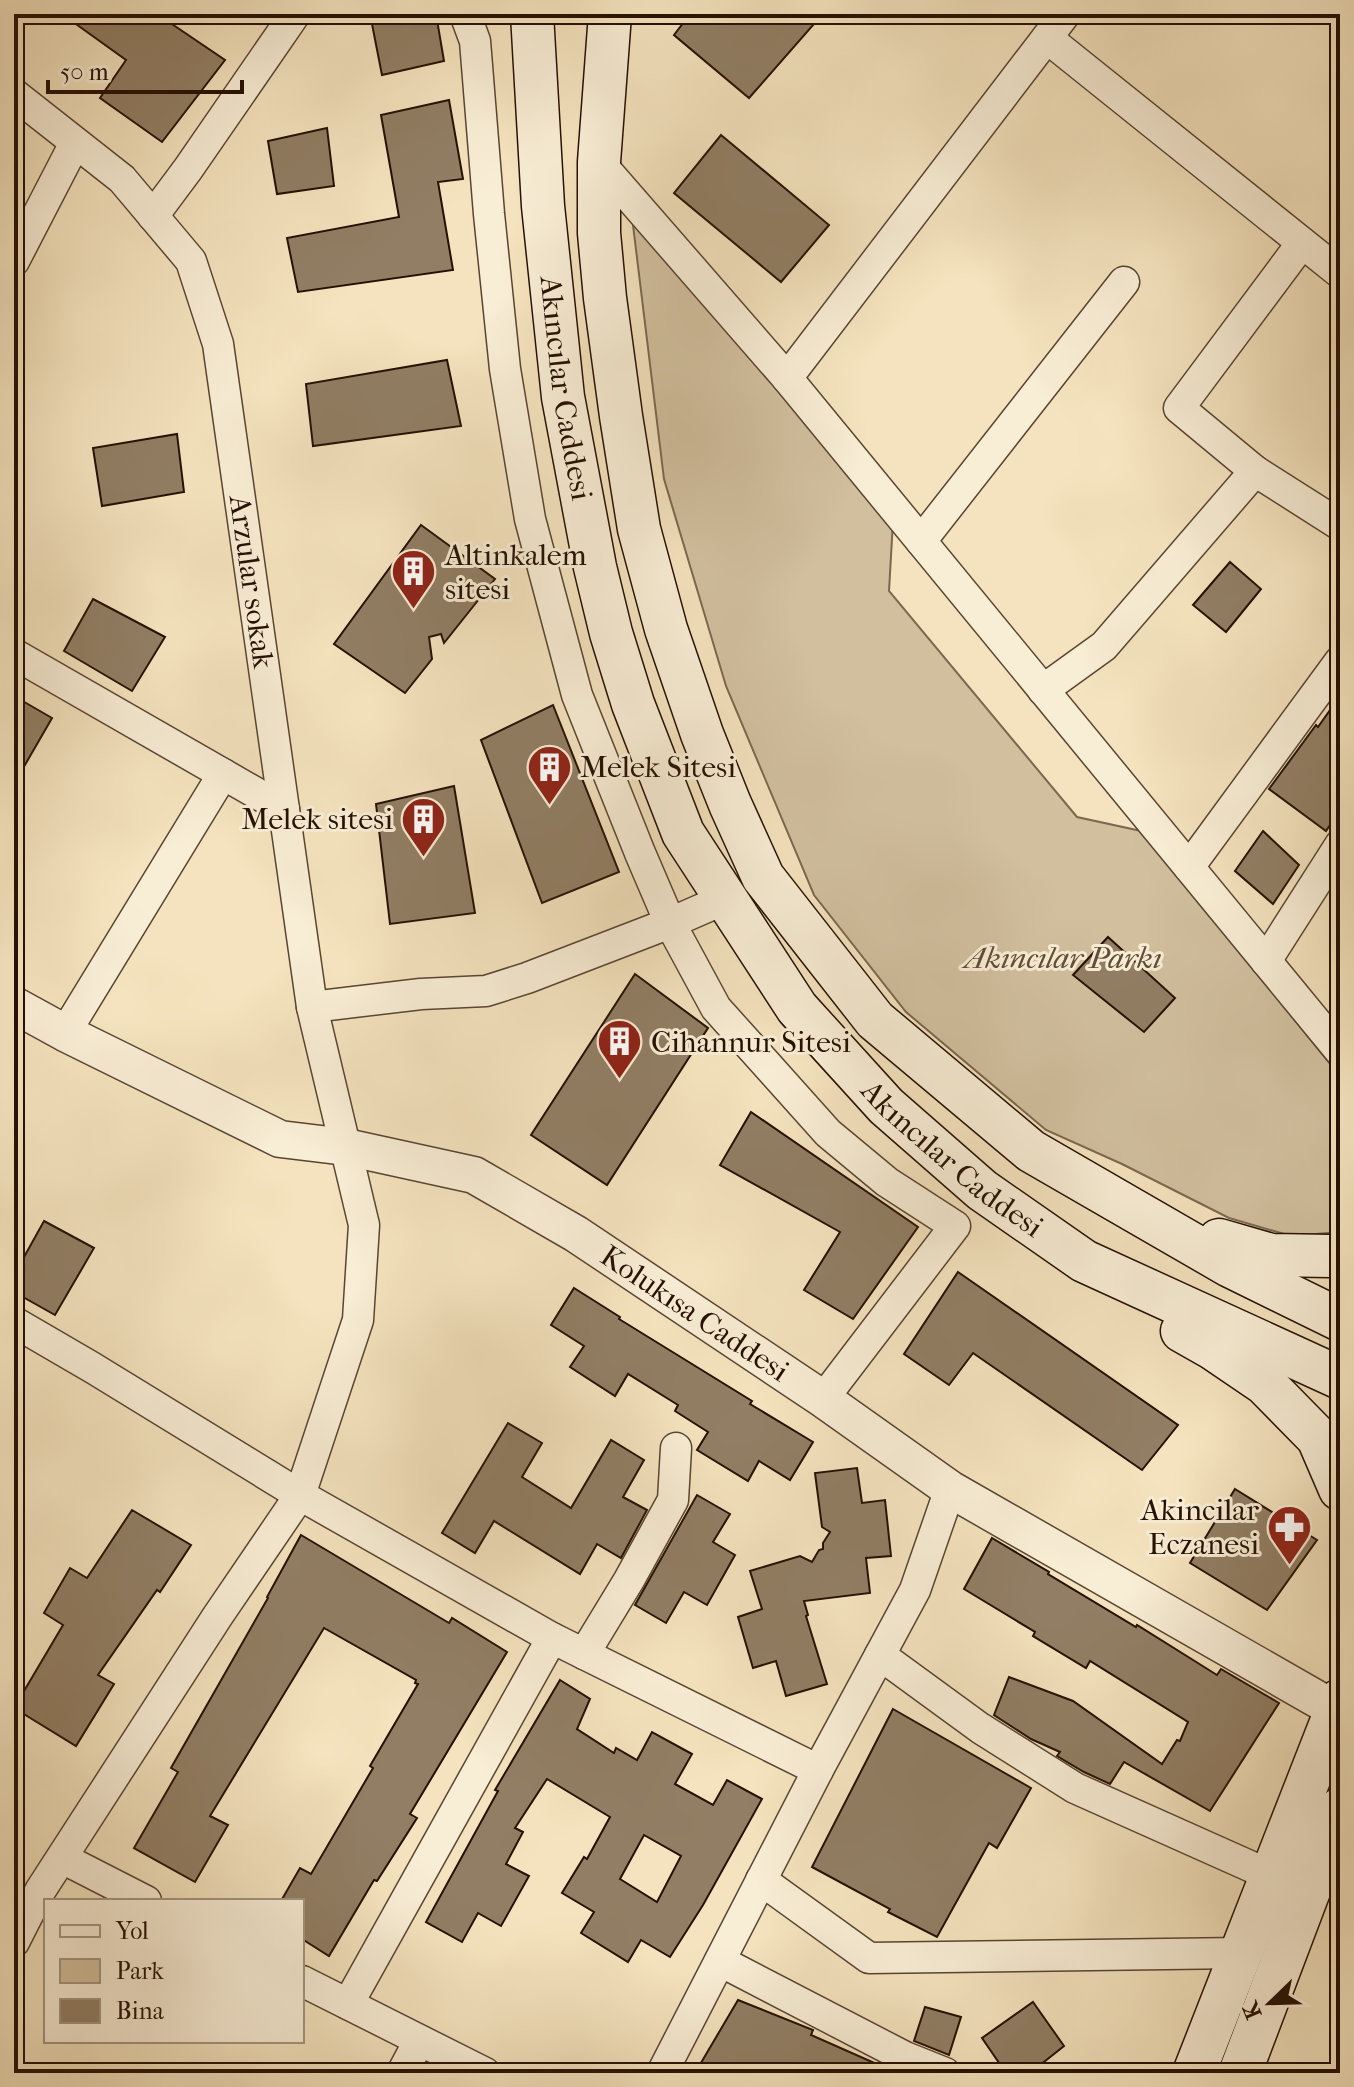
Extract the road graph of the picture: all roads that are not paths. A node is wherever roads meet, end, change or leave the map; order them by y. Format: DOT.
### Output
graph roads {
  1 [pos="465,14"];
  2 [pos="532,14"];
  3 [pos="610,14"];
  4 [pos="283,19"];
  5 [pos="1056,26"];
  6 [pos="14,94"];
  7 [pos="75,143"];
  8 [pos="599,162"];
  9 [pos="153,216"];
  10 [pos="1302,243"];
  11 [pos="14,261"];
  12 [pos="1340,273"];
  13 [pos="1124,282"];
  14 [pos="787,378"];
  15 [pos="1255,471"];
  16 [pos="1340,525"];
  17 [pos="921,541"];
  18 [pos="14,654"];
  19 [pos="1340,661"];
  20 [pos="1043,690"];
  21 [pos="223,774"];
  22 [pos="284,809"];
  23 [pos="1340,845"];
  24 [pos="1189,867"];
  25 [pos="725,899"];
  26 [pos="670,923"];
  27 [pos="1266,961"];
  28 [pos="14,1005"];
  29 [pos="312,1007"];
  30 [pos="65,1033"];
  31 [pos="1340,1051"];
  32 [pos="346,1147"];
  33 [pos="1147,1220"];
  34 [pos="1340,1254"];
  35 [pos="1084,1261"];
  36 [pos="1340,1320"];
  37 [pos="14,1322"];
  38 [pos="1340,1378"];
  39 [pos="823,1399"];
  40 [pos="676,1448"];
  41 [pos="950,1489"];
  42 [pos="1340,1489"];
  43 [pos="300,1495"];
  44 [pos="552,1638"];
  45 [pos="584,1654"];
  46 [pos="880,1655"];
  47 [pos="1338,1705"];
  48 [pos="818,1770"];
  49 [pos="1340,1809"];
  50 [pos="62,1858"];
  51 [pos="1272,1876"];
  52 [pos="761,1880"];
  53 [pos="27,1886"];
  54 [pos="142,1899"];
  55 [pos="14,1942"];
  56 [pos="1241,1953"];
  57 [pos="720,1961"];
  58 [pos="304,1982"];
  59 [pos="348,2004"];
  60 [pos="419,2041"];
  61 [pos="402,2073"];
  62 [pos="485,2073"];
  63 [pos="662,2073"];
  64 [pos="945,2073"];
  65 [pos="1194,2073"];
  66 [pos="1240,2073"];
  1 -- 26 [label="street"];
  2 -- 25 [label="main road, Akıncılar Caddesi"];
  3 -- 8 [label="main road, Akıncılar Caddesi"];
  4 -- 9 [label="street"];
  5 -- 10 [label="street"];
  5 -- 14 [label="street"];
  6 -- 7 [label="street, Arzular sokak"];
  7 -- 9 [label="street, Arzular sokak"];
  7 -- 11 [label="street"];
  8 -- 14 [label="street"];
  8 -- 33 [label="main road, Akıncılar Caddesi"];
  9 -- 22 [label="street, Arzular sokak"];
  10 -- 12 [label="street"];
  10 -- 15 [label="street"];
  13 -- 17 [label="street"];
  14 -- 17 [label="street"];
  15 -- 16 [label="street"];
  15 -- 20 [label="street"];
  17 -- 20 [label="street"];
  18 -- 21 [label="street"];
  19 -- 24 [label="street"];
  20 -- 24 [label="street"];
  21 -- 22 [label="street"];
  21 -- 30 [label="street"];
  22 -- 29 [label="street, Arzular sokak"];
  23 -- 27 [label="street"];
  24 -- 27 [label="street"];
  25 -- 26 [label="street"];
  25 -- 35 [label="main road, Akıncılar Caddesi"];
  26 -- 29 [label="street"];
  26 -- 39 [label="street"];
  27 -- 31 [label="street"];
  28 -- 30 [label="street, Kolukısa Caddesi"];
  29 -- 32 [label="street, Arzular sokak"];
  30 -- 32 [label="street, Kolukısa Caddesi"];
  32 -- 39 [label="street, Kolukısa Caddesi"];
  32 -- 43 [label="street, Arzular sokak"];
  33 -- 34 [label="main road"];
  33 -- 36 [label="main road, Akıncılar Caddesi"];
  35 -- 38 [label="main road, Akıncılar Caddesi"];
  35 -- 42 [label="main road"];
  37 -- 43 [label="street"];
  39 -- 41 [label="street, Kolukısa Caddesi"];
  40 -- 45 [label="street"];
  41 -- 46 [label="street"];
  41 -- 47 [label="street, Kolukısa Caddesi"];
  43 -- 44 [label="street"];
  43 -- 50 [label="street, Arzular sokak"];
  44 -- 45 [label="street"];
  44 -- 59 [label="street"];
  45 -- 48 [label="street"];
  46 -- 48 [label="street"];
  46 -- 51 [label="street"];
  47 -- 51 [label="main road"];
  48 -- 52 [label="street"];
  49 -- 66 [label="main road"];
  50 -- 53 [label="street, Arzular sokak"];
  50 -- 54 [label="street"];
  51 -- 56 [label="main road"];
  52 -- 56 [label="street"];
  52 -- 57 [label="street"];
  53 -- 55 [label="street, Arzular sokak"];
  56 -- 65 [label="main road"];
  57 -- 63 [label="street"];
  57 -- 64 [label="street"];
  58 -- 59 [label="street"];
  59 -- 60 [label="street"];
  60 -- 61 [label="street"];
  60 -- 62 [label="street"];
}
